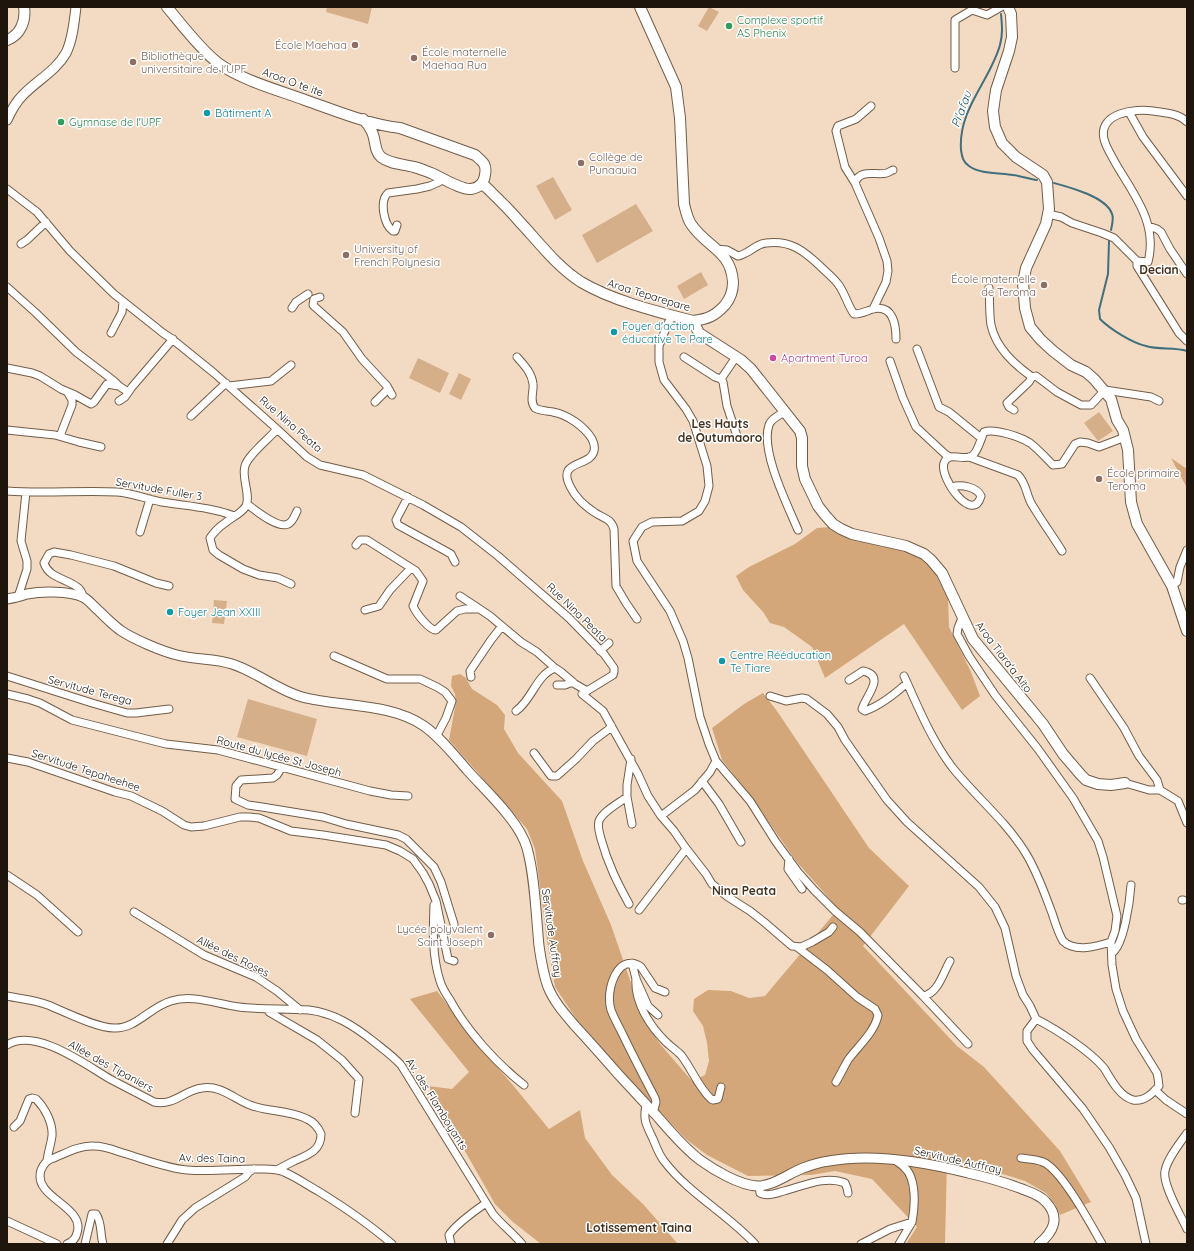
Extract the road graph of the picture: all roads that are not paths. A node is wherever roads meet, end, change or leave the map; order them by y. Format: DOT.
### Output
graph roads {
  1 [pos="24,7"];
  2 [pos="76,7"];
  3 [pos="167,7"];
  4 [pos="640,7"];
  5 [pos="1001,7"];
  6 [pos="1008,7"];
  7 [pos="7,40"];
  8 [pos="955,68"];
  9 [pos="871,106"];
  10 [pos="1129,112"];
  11 [pos="363,119"];
  12 [pos="7,120"];
  13 [pos="1187,122"];
  14 [pos="389,127"];
  15 [pos="375,140"];
  16 [pos="893,170"];
  17 [pos="441,177"];
  18 [pos="482,183"];
  19 [pos="855,183"];
  20 [pos="7,189"];
  21 [pos="1187,196"];
  22 [pos="1048,214"];
  23 [pos="46,222"];
  24 [pos="397,225"];
  25 [pos="1148,226"];
  26 [pos="20,244"];
  27 [pos="716,249"];
  28 [pos="1137,262"];
  29 [pos="1187,274"];
  30 [pos="7,287"];
  31 [pos="989,288"];
  32 [pos="308,294"];
  33 [pos="320,297"];
  34 [pos="123,302"];
  35 [pos="292,308"];
  36 [pos="873,309"];
  37 [pos="672,316"];
  38 [pos="693,321"];
  39 [pos="111,333"];
  40 [pos="173,339"];
  41 [pos="896,339"];
  42 [pos="1187,341"];
  43 [pos="917,349"];
  44 [pos="517,357"];
  45 [pos="684,357"];
  46 [pos="736,357"];
  47 [pos="890,361"];
  48 [pos="291,365"];
  49 [pos="7,368"];
  50 [pos="1032,377"];
  51 [pos="721,379"];
  52 [pos="228,385"];
  53 [pos="119,386"];
  54 [pos="387,386"];
  55 [pos="1105,390"];
  56 [pos="128,392"];
  57 [pos="68,393"];
  58 [pos="392,395"];
  59 [pos="119,401"];
  60 [pos="1159,401"];
  61 [pos="375,402"];
  62 [pos="1014,410"];
  63 [pos="785,412"];
  64 [pos="192,416"];
  65 [pos="277,428"];
  66 [pos="7,430"];
  67 [pos="60,436"];
  68 [pos="737,436"];
  69 [pos="981,438"];
  70 [pos="1125,438"];
  71 [pos="101,447"];
  72 [pos="950,457"];
  73 [pos="970,457"];
  74 [pos="952,487"];
  75 [pos="7,491"];
  76 [pos="26,492"];
  77 [pos="408,497"];
  78 [pos="150,499"];
  79 [pos="247,504"];
  80 [pos="297,511"];
  81 [pos="234,516"];
  82 [pos="798,530"];
  83 [pos="140,532"];
  84 [pos="356,545"];
  85 [pos="1187,550"];
  86 [pos="1062,552"];
  87 [pos="455,562"];
  88 [pos="412,568"];
  89 [pos="291,584"];
  90 [pos="170,586"];
  91 [pos="1172,586"];
  92 [pos="460,596"];
  93 [pos="18,597"];
  94 [pos="84,598"];
  95 [pos="7,599"];
  96 [pos="479,609"];
  97 [pos="365,610"];
  98 [pos="962,618"];
  99 [pos="637,619"];
  100 [pos="502,626"];
  101 [pos="1187,631"];
  102 [pos="609,643"];
  103 [pos="600,650"];
  104 [pos="334,656"];
  105 [pos="554,668"];
  106 [pos="7,676"];
  107 [pos="904,676"];
  108 [pos="471,677"];
  109 [pos="1090,678"];
  110 [pos="849,680"];
  111 [pos="573,682"];
  112 [pos="907,683"];
  113 [pos="557,685"];
  114 [pos="587,691"];
  115 [pos="7,694"];
  116 [pos="770,696"];
  117 [pos="169,709"];
  118 [pos="516,711"];
  119 [pos="611,725"];
  120 [pos="436,736"];
  121 [pos="534,753"];
  122 [pos="7,758"];
  123 [pos="630,759"];
  124 [pos="716,761"];
  125 [pos="282,767"];
  126 [pos="702,781"];
  127 [pos="1125,783"];
  128 [pos="1160,790"];
  129 [pos="408,796"];
  130 [pos="626,797"];
  131 [pos="661,816"];
  132 [pos="1187,823"];
  133 [pos="632,824"];
  134 [pos="741,842"];
  135 [pos="686,849"];
  136 [pos="789,859"];
  137 [pos="7,875"];
  138 [pos="1131,885"];
  139 [pos="802,889"];
  140 [pos="435,898"];
  141 [pos="629,904"];
  142 [pos="640,910"];
  143 [pos="134,912"];
  144 [pos="454,924"];
  145 [pos="833,927"];
  146 [pos="78,932"];
  147 [pos="1111,942"];
  148 [pos="797,947"];
  149 [pos="1112,953"];
  150 [pos="454,961"];
  151 [pos="950,961"];
  152 [pos="632,963"];
  153 [pos="636,978"];
  154 [pos="665,992"];
  155 [pos="7,996"];
  156 [pos="923,996"];
  157 [pos="268,1010"];
  158 [pos="300,1010"];
  159 [pos="658,1015"];
  160 [pos="1036,1019"];
  161 [pos="968,1044"];
  162 [pos="7,1045"];
  163 [pos="836,1082"];
  164 [pos="524,1085"];
  165 [pos="721,1087"];
  166 [pos="1155,1090"];
  167 [pos="646,1104"];
  168 [pos="355,1113"];
  169 [pos="653,1113"];
  170 [pos="1187,1114"];
  171 [pos="14,1127"];
  172 [pos="1187,1133"];
  173 [pos="1022,1158"];
  174 [pos="893,1159"];
  175 [pos="47,1161"];
  176 [pos="254,1169"];
  177 [pos="277,1170"];
  178 [pos="759,1186"];
  179 [pos="848,1193"];
  180 [pos="486,1203"];
  181 [pos="7,1220"];
  182 [pos="912,1222"];
  183 [pos="1187,1229"];
  184 [pos="57,1244"];
  185 [pos="69,1244"];
  186 [pos="85,1244"];
  187 [pos="103,1244"];
  188 [pos="167,1244"];
  189 [pos="392,1244"];
  190 [pos="452,1244"];
  191 [pos="522,1244"];
  192 [pos="755,1244"];
  193 [pos="861,1244"];
  194 [pos="899,1244"];
  195 [pos="1039,1244"];
  196 [pos="1102,1244"];
  197 [pos="1146,1244"];
  1 -- 7 [label="main road"];
  2 -- 12 [label="street"];
  3 -- 11 [label="main road, Aroa O te ite"];
  4 -- 27 [label="main road, Aroa Teparepare"];
  5 -- 8 [label="street"];
  6 -- 22 [label="main road"];
  9 -- 19 [label="street"];
  10 -- 13 [label="street"];
  10 -- 21 [label="street"];
  10 -- 25 [label="street"];
  11 -- 14 [label="main road, Aroa O te ite"];
  11 -- 15 [label="main road"];
  14 -- 15 [label="main road"];
  14 -- 18 [label="main road, Aroa O te ite"];
  15 -- 17 [label="main road"];
  16 -- 19 [label="street"];
  17 -- 18 [label="main road"];
  17 -- 24 [label="street"];
  18 -- 37 [label="main road, Aroa Teparepare"];
  19 -- 36 [label="street"];
  20 -- 23 [label="street, Rue Nina Peata"];
  22 -- 28 [label="street"];
  22 -- 55 [label="main road"];
  23 -- 26 [label="street"];
  23 -- 34 [label="street, Rue Nina Peata"];
  25 -- 28 [label="street"];
  25 -- 29 [label="street"];
  27 -- 36 [label="street"];
  27 -- 38 [label="main road, Aroa Teparepare"];
  28 -- 42 [label="street"];
  30 -- 53 [label="street"];
  31 -- 50 [label="street"];
  32 -- 35 [label="street"];
  33 -- 54 [label="street"];
  34 -- 39 [label="street"];
  34 -- 40 [label="street, Rue Nina Peata"];
  36 -- 41 [label="street"];
  37 -- 38 [label="main road, Aroa Teparepare"];
  37 -- 124 [label="street"];
  38 -- 46 [label="main road, Aroa Tiara'a Aito"];
  40 -- 52 [label="street, Rue Nina Peata"];
  40 -- 56 [label="street"];
  43 -- 69 [label="street"];
  44 -- 99 [label="street"];
  45 -- 51 [label="street"];
  46 -- 51 [label="street"];
  46 -- 63 [label="main road, Aroa Tiara'a Aito"];
  47 -- 72 [label="street"];
  48 -- 52 [label="street"];
  49 -- 57 [label="street"];
  50 -- 55 [label="street"];
  50 -- 62 [label="street"];
  51 -- 68 [label="street"];
  52 -- 64 [label="street"];
  52 -- 65 [label="street, Rue Nina Peata"];
  53 -- 56 [label="street"];
  53 -- 57 [label="street"];
  54 -- 58 [label="street"];
  54 -- 61 [label="street"];
  55 -- 60 [label="street"];
  55 -- 70 [label="main road"];
  56 -- 59 [label="street"];
  57 -- 67 [label="street"];
  63 -- 82 [label="street"];
  63 -- 98 [label="main road, Aroa Tiara'a Aito"];
  65 -- 77 [label="street, Rue Nina Peata"];
  65 -- 79 [label="street"];
  66 -- 67 [label="street"];
  67 -- 71 [label="street"];
  69 -- 70 [label="street"];
  69 -- 73 [label="street"];
  70 -- 91 [label="main road"];
  72 -- 73 [label="street"];
  72 -- 74 [label="street"];
  73 -- 86 [label="street"];
  75 -- 76 [label="street, Servitude Fuller 3"];
  76 -- 78 [label="street, Servitude Fuller 3"];
  76 -- 93 [label="street"];
  77 -- 87 [label="street"];
  77 -- 103 [label="street, Rue Nina Peata"];
  78 -- 81 [label="street, Servitude Fuller 3"];
  78 -- 83 [label="street"];
  79 -- 80 [label="street"];
  79 -- 81 [label="street"];
  81 -- 89 [label="street"];
  84 -- 88 [label="street"];
  85 -- 91 [label="street"];
  88 -- 96 [label="street"];
  88 -- 97 [label="street"];
  90 -- 94 [label="street"];
  91 -- 101 [label="main road"];
  92 -- 96 [label="street"];
  93 -- 94 [label="street, Servitude Auffray"];
  93 -- 95 [label="street, Servitude Auffray"];
  94 -- 120 [label="street, Servitude Auffray"];
  96 -- 100 [label="street"];
  98 -- 127 [label="main road, Aroa Tiara'a Aito"];
  98 -- 147 [label="street"];
  100 -- 105 [label="street"];
  100 -- 108 [label="street"];
  102 -- 103 [label="street"];
  103 -- 114 [label="street, Rue Nina Peata"];
  104 -- 120 [label="street"];
  105 -- 111 [label="street"];
  105 -- 118 [label="street"];
  106 -- 117 [label="street, Servitude Terega"];
  107 -- 112 [label="street"];
  109 -- 128 [label="street"];
  110 -- 112 [label="street"];
  111 -- 113 [label="street"];
  111 -- 114 [label="street"];
  112 -- 147 [label="street"];
  114 -- 119 [label="street"];
  115 -- 125 [label="street, Route du lycée St Joseph"];
  116 -- 160 [label="street"];
  119 -- 121 [label="street"];
  119 -- 123 [label="street"];
  120 -- 167 [label="street, Servitude Auffray"];
  122 -- 140 [label="street, Servitude Tepaheehee"];
  123 -- 130 [label="street"];
  123 -- 131 [label="street"];
  124 -- 126 [label="street"];
  124 -- 136 [label="street"];
  125 -- 129 [label="street, Route du lycée St Joseph"];
  125 -- 144 [label="street"];
  126 -- 131 [label="street"];
  126 -- 134 [label="street"];
  127 -- 128 [label="street"];
  128 -- 132 [label="street"];
  130 -- 133 [label="street"];
  130 -- 141 [label="street"];
  131 -- 135 [label="street"];
  135 -- 142 [label="street"];
  135 -- 148 [label="street"];
  136 -- 139 [label="street"];
  136 -- 156 [label="street"];
  137 -- 146 [label="street"];
  138 -- 149 [label="street"];
  140 -- 150 [label="street, Servitude Tepaheehee"];
  140 -- 164 [label="street"];
  143 -- 158 [label="street, Allée des Roses"];
  145 -- 148 [label="street"];
  147 -- 149 [label="street"];
  148 -- 163 [label="street"];
  149 -- 166 [label="street"];
  151 -- 156 [label="street"];
  152 -- 153 [label="street"];
  152 -- 154 [label="street"];
  152 -- 169 [label="street"];
  153 -- 159 [label="street"];
  153 -- 165 [label="street"];
  155 -- 157 [label="street, Av. des Flamboyants"];
  156 -- 161 [label="street"];
  157 -- 158 [label="street, Av. des Flamboyants"];
  157 -- 168 [label="street"];
  158 -- 180 [label="street, Av. des Flamboyants"];
  160 -- 166 [label="street"];
  160 -- 197 [label="street"];
  162 -- 177 [label="street, Allée des Tipaniers"];
  166 -- 170 [label="street"];
  167 -- 169 [label="street, Servitude Auffray"];
  167 -- 192 [label="street"];
  169 -- 178 [label="street, Servitude Auffray"];
  171 -- 175 [label="street"];
  172 -- 183 [label="street"];
  173 -- 196 [label="street"];
  174 -- 178 [label="street, Servitude Auffray"];
  174 -- 182 [label="street"];
  174 -- 195 [label="street, Servitude Auffray"];
  175 -- 176 [label="street, Av. des Taina"];
  175 -- 185 [label="street"];
  176 -- 177 [label="street, Av. des Taina"];
  176 -- 188 [label="street"];
  177 -- 189 [label="street, Av. des Taina"];
  178 -- 179 [label="street"];
  180 -- 190 [label="street"];
  180 -- 191 [label="street, Av. des Flamboyants"];
  181 -- 184 [label="street"];
  182 -- 193 [label="street"];
  182 -- 194 [label="street"];
  186 -- 187 [label="street"];
}
